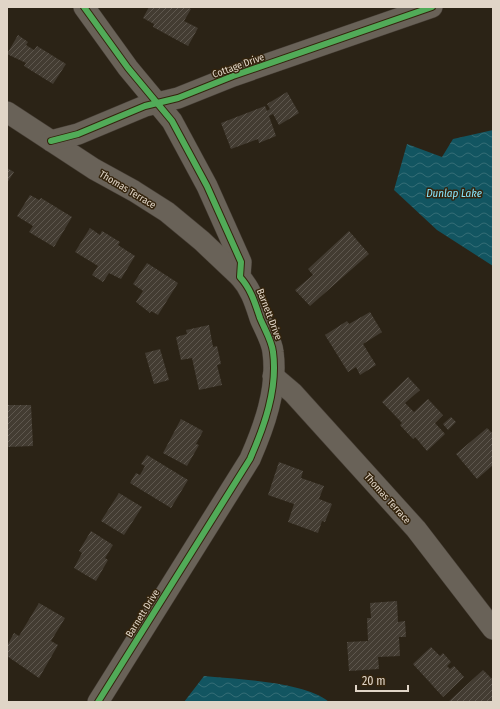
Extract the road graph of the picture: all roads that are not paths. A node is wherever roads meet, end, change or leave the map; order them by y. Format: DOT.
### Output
graph roads {
  1 [pos="84,7"];
  2 [pos="432,7"];
  3 [pos="157,103"];
  4 [pos="7,112"];
  5 [pos="51,141"];
  6 [pos="240,277"];
  7 [pos="273,376"];
  8 [pos="493,629"];
  9 [pos="98,702"];
  1 -- 3 [label="street, Barnett Drive"];
  2 -- 3 [label="street, Cottage Drive"];
  3 -- 5 [label="street, Cottage Drive"];
  3 -- 6 [label="street, Barnett Drive"];
  4 -- 5 [label="street, Thomas Terrace"];
  5 -- 6 [label="street, Thomas Terrace"];
  6 -- 7 [label="street, Barnett Drive"];
  7 -- 8 [label="street, Thomas Terrace"];
  7 -- 9 [label="street, Barnett Drive"];
}
